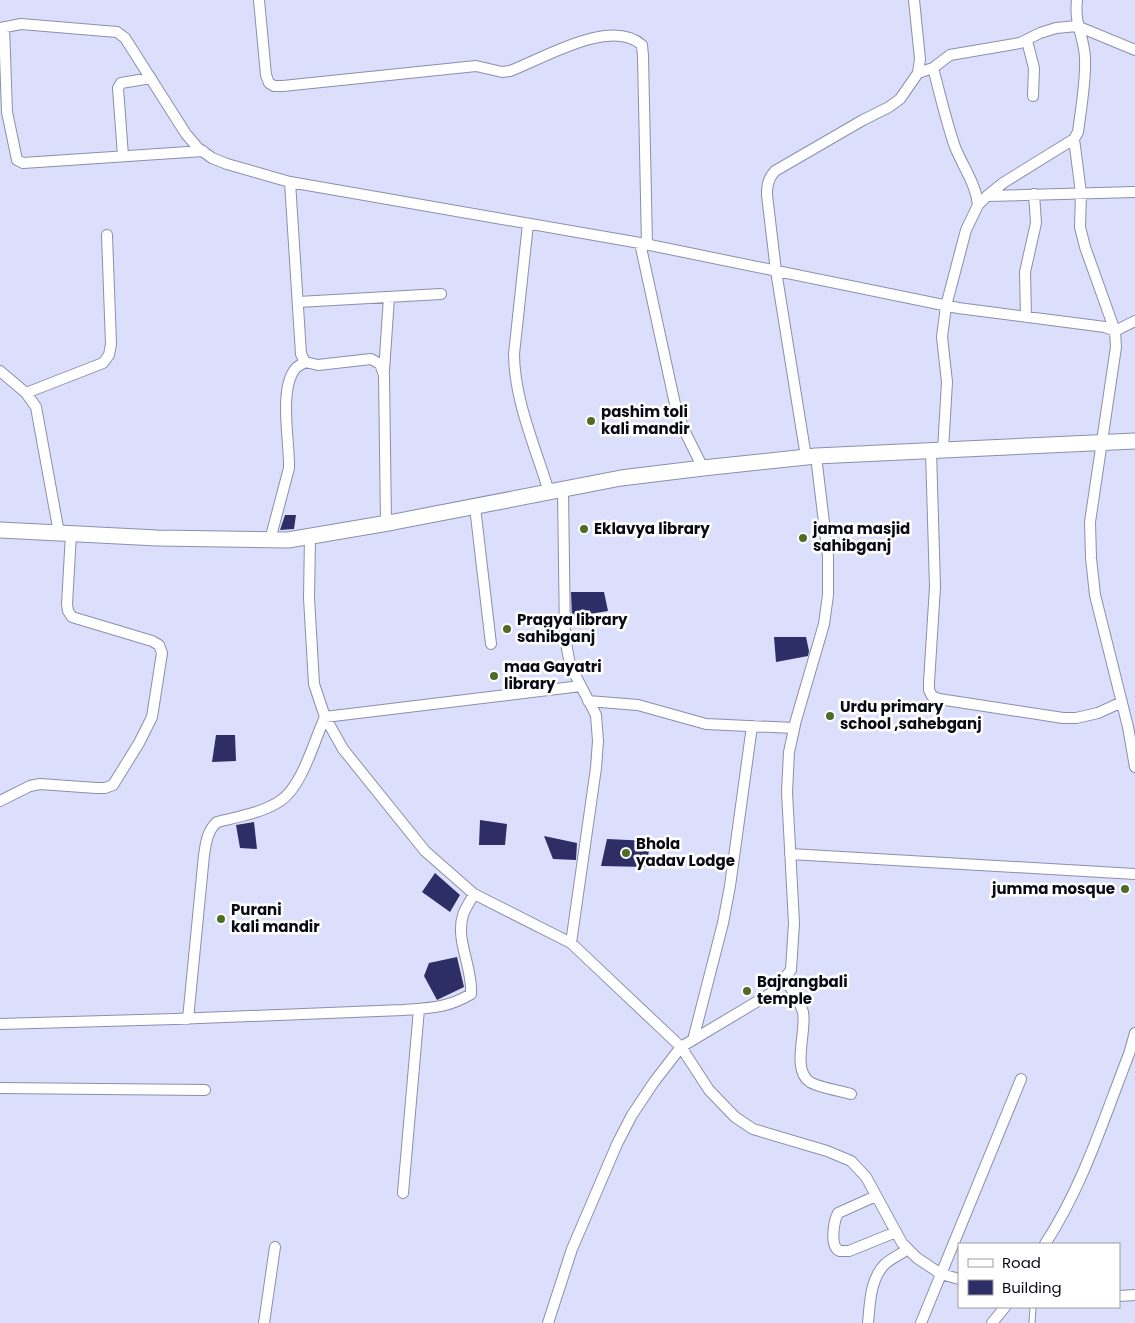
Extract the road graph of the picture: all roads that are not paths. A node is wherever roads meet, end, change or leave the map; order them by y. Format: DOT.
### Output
graph roads {
  1 [pos="259,0"];
  2 [pos="914,0"];
  3 [pos="1077,0"];
  4 [pos="1077,26"];
  5 [pos="2,28"];
  6 [pos="1027,41"];
  7 [pos="1135,50"];
  8 [pos="933,68"];
  9 [pos="918,73"];
  10 [pos="151,78"];
  11 [pos="1033,96"];
  12 [pos="1074,139"];
  13 [pos="203,151"];
  14 [pos="123,156"];
  15 [pos="290,182"];
  16 [pos="1135,192"];
  17 [pos="1081,193"];
  18 [pos="1034,194"];
  19 [pos="987,196"];
  20 [pos="978,205"];
  21 [pos="528,224"];
  22 [pos="107,235"];
  23 [pos="643,244"];
  24 [pos="776,271"];
  25 [pos="442,294"];
  26 [pos="389,297"];
  27 [pos="298,302"];
  28 [pos="946,306"];
  29 [pos="1026,317"];
  30 [pos="1135,321"];
  31 [pos="1115,331"];
  32 [pos="306,362"];
  33 [pos="0,371"];
  34 [pos="384,375"];
  35 [pos="26,393"];
  36 [pos="1135,441"];
  37 [pos="1102,443"];
  38 [pos="937,451"];
  39 [pos="811,457"];
  40 [pos="704,468"];
  41 [pos="556,491"];
  42 [pos="474,506"];
  43 [pos="386,523"];
  44 [pos="0,530"];
  45 [pos="65,534"];
  46 [pos="310,536"];
  47 [pos="270,540"];
  48 [pos="491,644"];
  49 [pos="581,686"];
  50 [pos="588,701"];
  51 [pos="1122,702"];
  52 [pos="325,717"];
  53 [pos="1130,719"];
  54 [pos="752,726"];
  55 [pos="794,728"];
  56 [pos="1135,767"];
  57 [pos="0,801"];
  58 [pos="790,854"];
  59 [pos="1135,874"];
  60 [pos="474,894"];
  61 [pos="571,942"];
  62 [pos="784,978"];
  63 [pos="419,1009"];
  64 [pos="188,1018"];
  65 [pos="0,1024"];
  66 [pos="1135,1032"];
  67 [pos="693,1040"];
  68 [pos="681,1047"];
  69 [pos="1021,1079"];
  70 [pos="0,1088"];
  71 [pos="206,1090"];
  72 [pos="851,1094"];
  73 [pos="403,1193"];
  74 [pos="876,1196"];
  75 [pos="896,1232"];
  76 [pos="1046,1243"];
  77 [pos="275,1247"];
  78 [pos="908,1248"];
  79 [pos="941,1274"];
  80 [pos="958,1278"];
  81 [pos="1135,1295"];
  82 [pos="1120,1296"];
  83 [pos="1004,1308"];
  84 [pos="1033,1308"];
  85 [pos="264,1323"];
  86 [pos="548,1323"];
  87 [pos="868,1323"];
  88 [pos="921,1323"];
  89 [pos="992,1323"];
  90 [pos="1032,1323"];
  1 -- 23 [label="street"];
  2 -- 9 [label="street"];
  3 -- 4 [label="street"];
  4 -- 6 [label="street"];
  4 -- 7 [label="street"];
  4 -- 12 [label="street"];
  5 -- 10 [label="street"];
  5 -- 14 [label="street"];
  6 -- 8 [label="street"];
  6 -- 11 [label="street"];
  8 -- 9 [label="street"];
  8 -- 20 [label="street"];
  9 -- 24 [label="street"];
  10 -- 13 [label="street"];
  10 -- 14 [label="street"];
  12 -- 17 [label="street"];
  12 -- 19 [label="street"];
  13 -- 14 [label="street"];
  13 -- 15 [label="street"];
  15 -- 21 [label="street"];
  15 -- 27 [label="street"];
  16 -- 17 [label="street"];
  17 -- 18 [label="street"];
  17 -- 31 [label="street"];
  18 -- 19 [label="street"];
  18 -- 29 [label="street"];
  19 -- 20 [label="street"];
  20 -- 28 [label="street"];
  21 -- 23 [label="street"];
  21 -- 41 [label="street"];
  22 -- 35 [label="street"];
  23 -- 24 [label="street"];
  23 -- 40 [label="street"];
  24 -- 28 [label="street"];
  24 -- 39 [label="street"];
  25 -- 26 [label="street"];
  26 -- 27 [label="street"];
  26 -- 34 [label="street"];
  27 -- 32 [label="street"];
  28 -- 29 [label="street"];
  28 -- 38 [label="street"];
  29 -- 31 [label="street"];
  30 -- 31 [label="street"];
  31 -- 37 [label="street"];
  32 -- 34 [label="street"];
  32 -- 47 [label="street"];
  33 -- 35 [label="street"];
  34 -- 43 [label="street"];
  35 -- 45 [label="street"];
  36 -- 37 [label="main road"];
  37 -- 38 [label="main road"];
  37 -- 51 [label="street"];
  38 -- 39 [label="main road"];
  38 -- 51 [label="street"];
  39 -- 40 [label="main road"];
  39 -- 55 [label="street"];
  40 -- 41 [label="main road"];
  41 -- 42 [label="main road"];
  41 -- 49 [label="street"];
  42 -- 43 [label="main road"];
  42 -- 48 [label="street"];
  43 -- 46 [label="main road"];
  44 -- 45 [label="main road"];
  45 -- 47 [label="main road"];
  45 -- 57 [label="street"];
  46 -- 47 [label="main road"];
  46 -- 52 [label="street"];
  49 -- 50 [label="street"];
  49 -- 52 [label="street"];
  50 -- 54 [label="street"];
  50 -- 61 [label="street"];
  51 -- 53 [label="street"];
  52 -- 60 [label="street"];
  52 -- 64 [label="street"];
  53 -- 56 [label="street"];
  54 -- 55 [label="street"];
  54 -- 67 [label="street"];
  55 -- 58 [label="street"];
  58 -- 59 [label="street"];
  58 -- 62 [label="street"];
  60 -- 61 [label="street"];
  60 -- 63 [label="street"];
  61 -- 68 [label="street"];
  62 -- 67 [label="street"];
  62 -- 72 [label="street"];
  63 -- 64 [label="street"];
  63 -- 73 [label="street"];
  64 -- 65 [label="street"];
  66 -- 76 [label="street"];
  67 -- 68 [label="street"];
  68 -- 74 [label="street"];
  68 -- 86 [label="street"];
  69 -- 79 [label="street"];
  70 -- 71 [label="street"];
  74 -- 75 [label="street"];
  74 -- 75 [label="street"];
  75 -- 78 [label="street"];
  77 -- 85 [label="street"];
  78 -- 79 [label="street"];
  78 -- 87 [label="street"];
  79 -- 80 [label="street"];
  79 -- 88 [label="street"];
  81 -- 82 [label="street"];
  83 -- 89 [label="street"];
  84 -- 90 [label="lane"];
}
